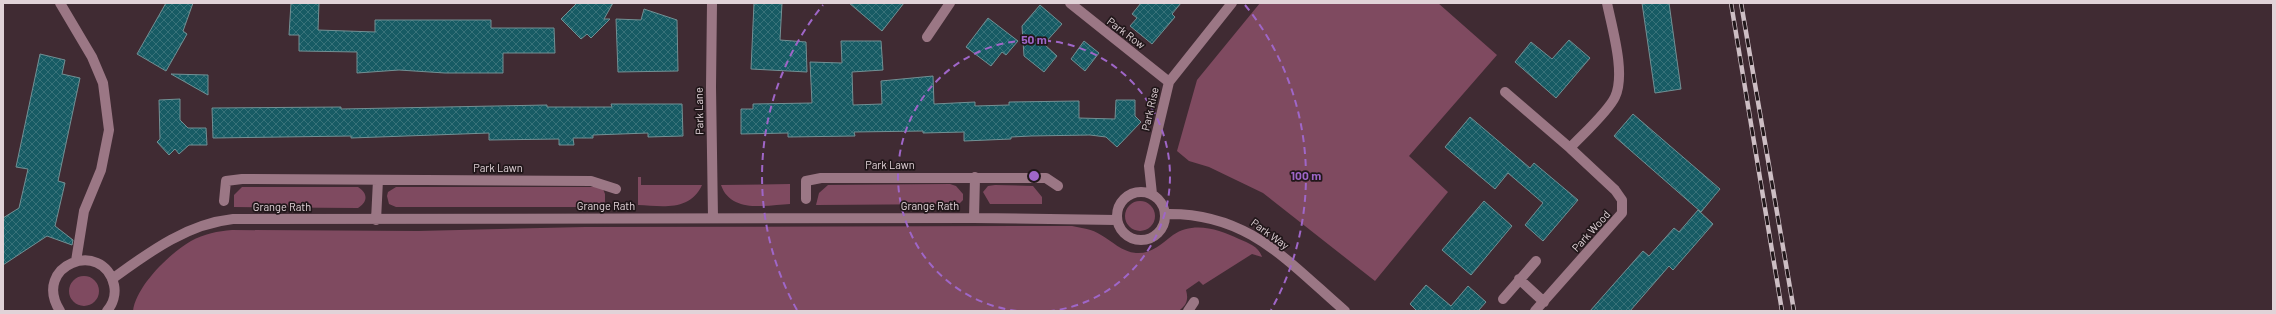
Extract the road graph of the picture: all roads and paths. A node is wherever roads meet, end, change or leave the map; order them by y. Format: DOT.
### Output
graph roads {
  1 [pos="60,3"];
  2 [pos="712,3"];
  3 [pos="950,3"];
  4 [pos="1070,3"];
  5 [pos="1232,3"];
  6 [pos="1607,3"];
  7 [pos="927,37"];
  8 [pos="1169,82"];
  9 [pos="1505,92"];
  10 [pos="1570,148"];
  11 [pos="975,177"];
  12 [pos="378,180"];
  13 [pos="1058,186"];
  14 [pos="616,189"];
  15 [pos="1152,194"];
  16 [pos="806,199"];
  17 [pos="224,201"];
  18 [pos="1165,214"];
  19 [pos="713,218"];
  20 [pos="974,218"];
  21 [pos="376,220"];
  22 [pos="1116,220"];
  23 [pos="76,261"];
  24 [pos="1536,261"];
  25 [pos="1519,279"];
  26 [pos="112,280"];
  27 [pos="1503,298"];
  28 [pos="1544,302"];
  29 [pos="109,310"];
  30 [pos="60,311"];
  31 [pos="1345,311"];
  32 [pos="1535,311"];
  1 -- 23 [label="street"];
  2 -- 19 [label="street, Park Lane"];
  3 -- 7 [label="street"];
  4 -- 8 [label="street, Park Row"];
  5 -- 8 [label="street, Park Rise"];
  6 -- 10 [label="street"];
  8 -- 15 [label="street, Park Rise"];
  9 -- 10 [label="street, Park Wood"];
  10 -- 28 [label="street, Park Wood"];
  11 -- 13 [label="street, Park Lawn"];
  11 -- 16 [label="street, Park Lawn"];
  11 -- 20 [label="street"];
  12 -- 14 [label="street, Park Lawn"];
  12 -- 17 [label="street, Park Lawn"];
  12 -- 21 [label="street"];
  15 -- 18 [label="street"];
  15 -- 22 [label="street"];
  18 -- 22 [label="street"];
  18 -- 31 [label="street, Park Way"];
  19 -- 20 [label="street, Grange Rath"];
  19 -- 21 [label="street, Grange Rath"];
  20 -- 22 [label="street, Grange Rath"];
  21 -- 26 [label="street, Grange Rath"];
  23 -- 26 [label="street"];
  23 -- 30 [label="street"];
  24 -- 25 [label="street"];
  25 -- 27 [label="street"];
  25 -- 28 [label="street"];
  26 -- 29 [label="street"];
  28 -- 32 [label="street, Park Wood"];
}
